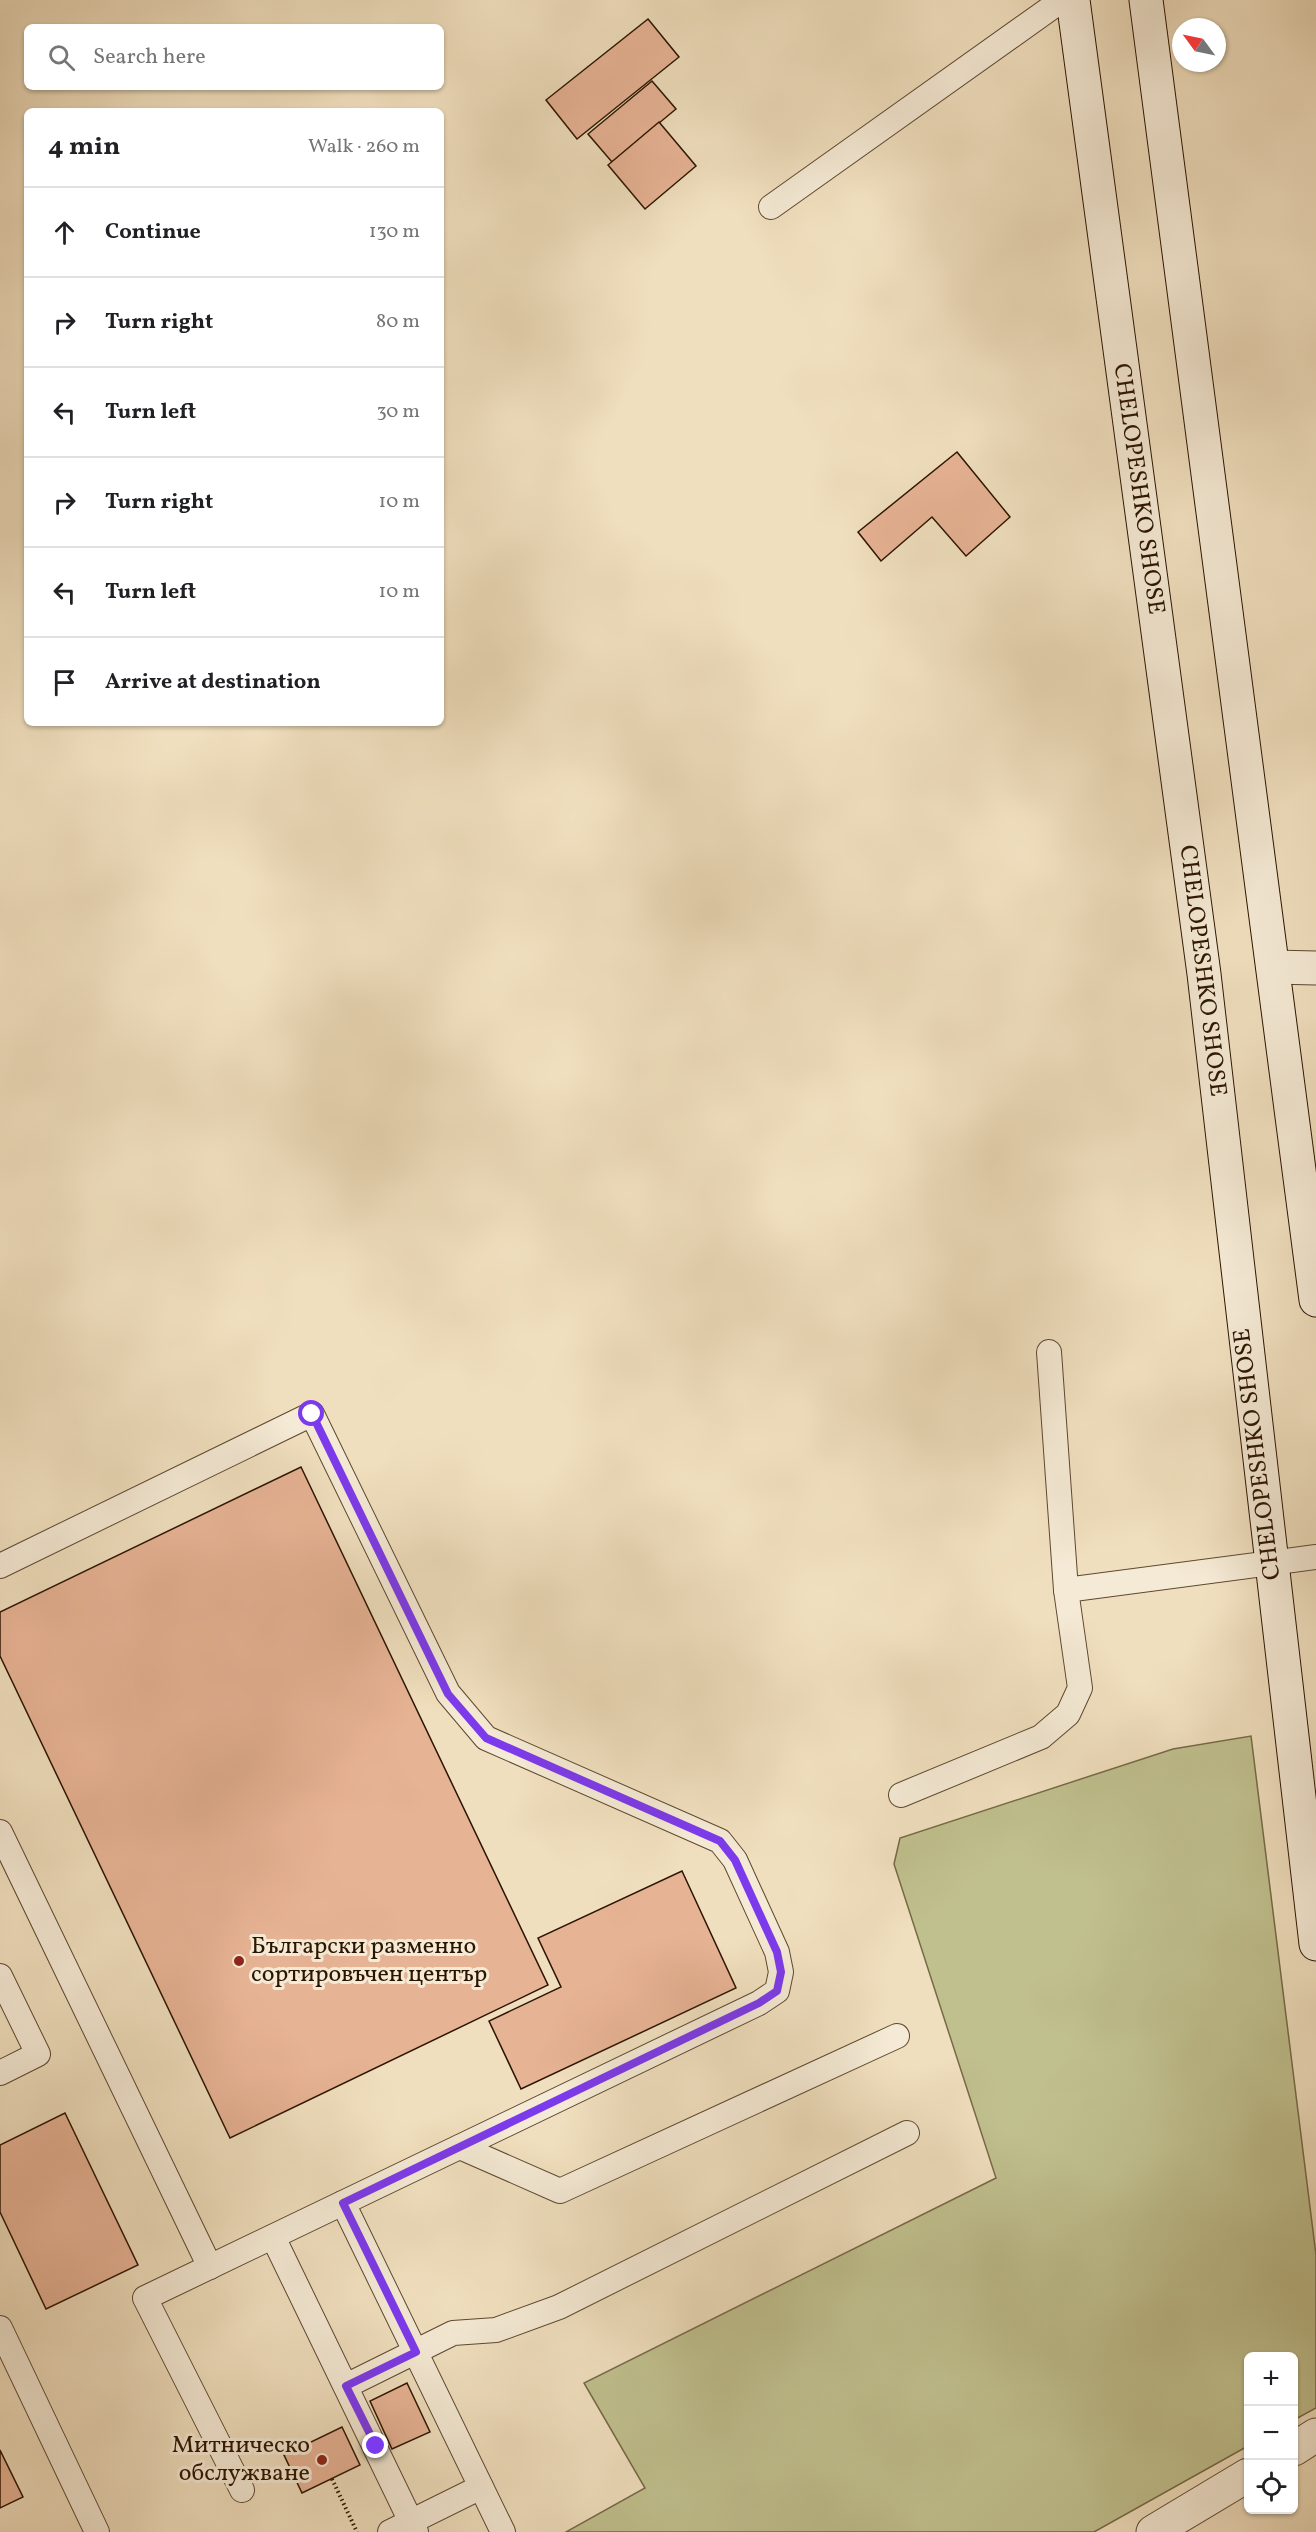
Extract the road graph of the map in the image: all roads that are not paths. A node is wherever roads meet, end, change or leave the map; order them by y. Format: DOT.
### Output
graph roads {
  1 [pos="1062,0"];
  2 [pos="1073,0"];
  3 [pos="1146,0"];
  4 [pos="771,207"];
  5 [pos="1273,967"];
  6 [pos="1316,968"];
  7 [pos="1316,1300"];
  8 [pos="1049,1352"];
  9 [pos="1316,1557"];
  10 [pos="1271,1562"];
  11 [pos="0,1566"];
  12 [pos="1066,1590"];
  13 [pos="901,1795"];
  14 [pos="0,1832"];
  15 [pos="1316,1944"];
  16 [pos="0,1976"];
  17 [pos="897,2036"];
  18 [pos="0,2073"];
  19 [pos="907,2133"];
  20 [pos="460,2147"];
  21 [pos="343,2203"];
  22 [pos="273,2237"];
  23 [pos="210,2267"];
  24 [pos="0,2328"];
  25 [pos="416,2352"];
  26 [pos="346,2386"];
  27 [pos="1316,2435"];
  28 [pos="1298,2446"];
  29 [pos="1244,2477"];
  30 [pos="481,2487"];
  31 [pos="242,2490"];
  32 [pos="414,2527"];
  33 [pos="97,2532"];
  34 [pos="390,2532"];
  35 [pos="503,2532"];
  36 [pos="1152,2532"];
  1 -- 4 [label="lane"];
  2 -- 10 [label="main road, CHELOPESHKO SHOSE"];
  3 -- 5 [label="main road"];
  5 -- 6 [label="main road"];
  5 -- 7 [label="main road"];
  8 -- 12 [label="lane"];
  9 -- 10 [label="lane"];
  10 -- 12 [label="lane"];
  10 -- 15 [label="main road, CHELOPESHKO SHOSE"];
  11 -- 20 [label="lane"];
  12 -- 13 [label="lane"];
  14 -- 23 [label="lane"];
  16 -- 18 [label="lane"];
  17 -- 20 [label="lane"];
  19 -- 25 [label="lane"];
  20 -- 21 [label="lane"];
  21 -- 22 [label="lane"];
  21 -- 25 [label="lane"];
  22 -- 23 [label="lane"];
  22 -- 26 [label="lane"];
  23 -- 31 [label="lane"];
  24 -- 33 [label="lane"];
  25 -- 26 [label="lane"];
  25 -- 30 [label="lane"];
  26 -- 32 [label="lane"];
  27 -- 28 [label="main road"];
  29 -- 36 [label="main road"];
  30 -- 32 [label="lane"];
  30 -- 35 [label="lane"];
  32 -- 34 [label="lane"];
}
